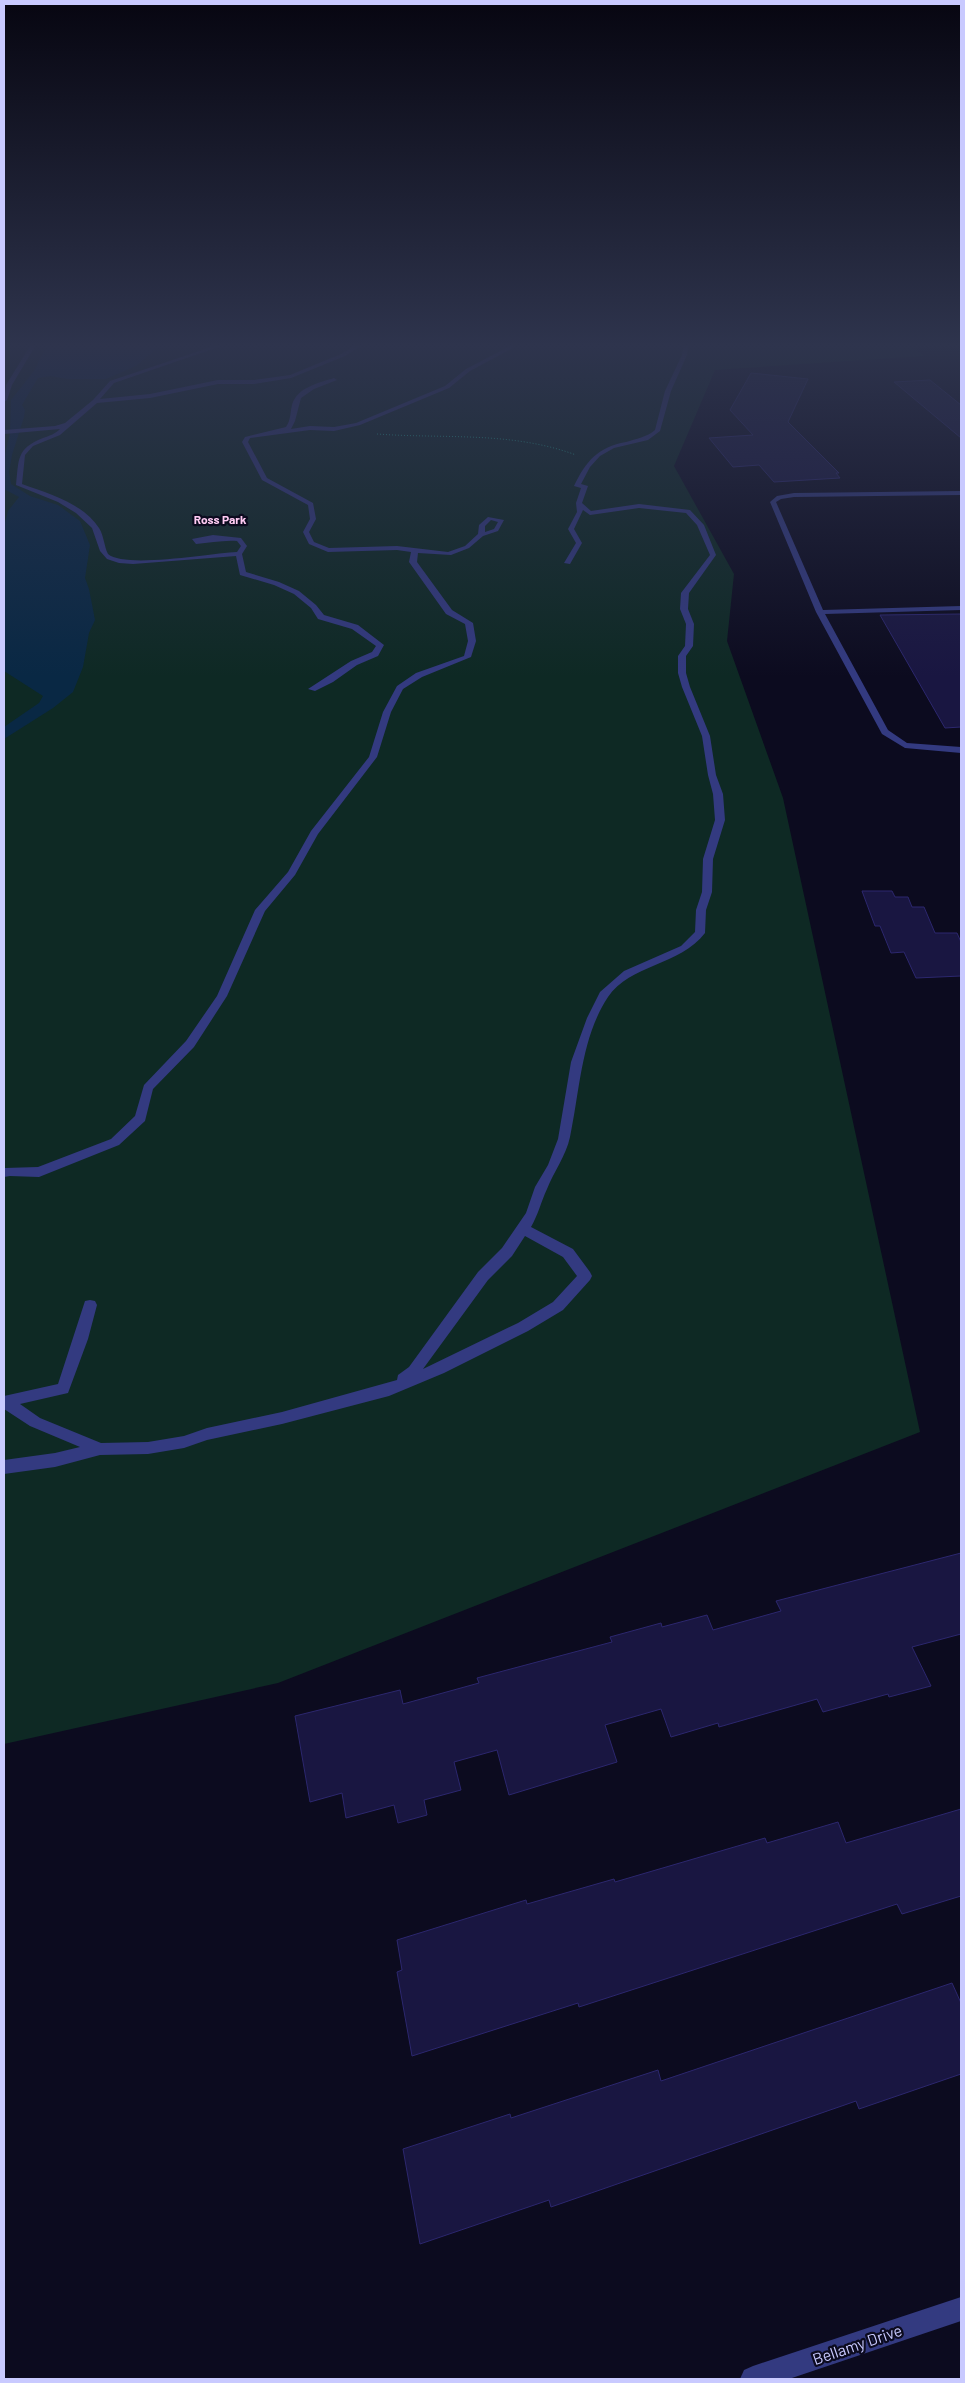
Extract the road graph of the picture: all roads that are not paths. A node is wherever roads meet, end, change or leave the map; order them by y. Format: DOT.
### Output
graph roads {
  1 [pos="23,454"];
  2 [pos="251,454"];
  3 [pos="597,454"];
  4 [pos="961,493"];
  5 [pos="579,503"];
  6 [pos="481,535"];
  7 [pos="222,538"];
  8 [pos="415,551"];
  9 [pos="239,554"];
  10 [pos="568,563"];
  11 [pos="961,608"];
  12 [pos="820,612"];
  13 [pos="312,688"];
  14 [pos="961,750"];
  15 [pos="4,1173"];
  16 [pos="523,1229"];
  17 [pos="90,1305"];
  18 [pos="388,1390"];
  19 [pos="4,1402"];
  20 [pos="100,1449"];
  21 [pos="4,1466"];
  22 [pos="961,2309"];
  23 [pos="753,2379"];
  1 -- 9 [label="lane"];
  2 -- 8 [label="lane"];
  3 -- 5 [label="lane"];
  4 -- 12 [label="lane"];
  5 -- 10 [label="lane"];
  5 -- 16 [label="lane"];
  6 -- 8 [label="lane"];
  7 -- 9 [label="lane"];
  8 -- 15 [label="lane"];
  9 -- 13 [label="lane"];
  11 -- 12 [label="lane"];
  12 -- 14 [label="lane"];
  16 -- 18 [label="lane"];
  16 -- 18 [label="lane"];
  17 -- 19 [label="lane"];
  18 -- 20 [label="lane"];
  19 -- 20 [label="lane"];
  20 -- 21 [label="lane"];
  22 -- 23 [label="street, Bellamy Drive"];
}
